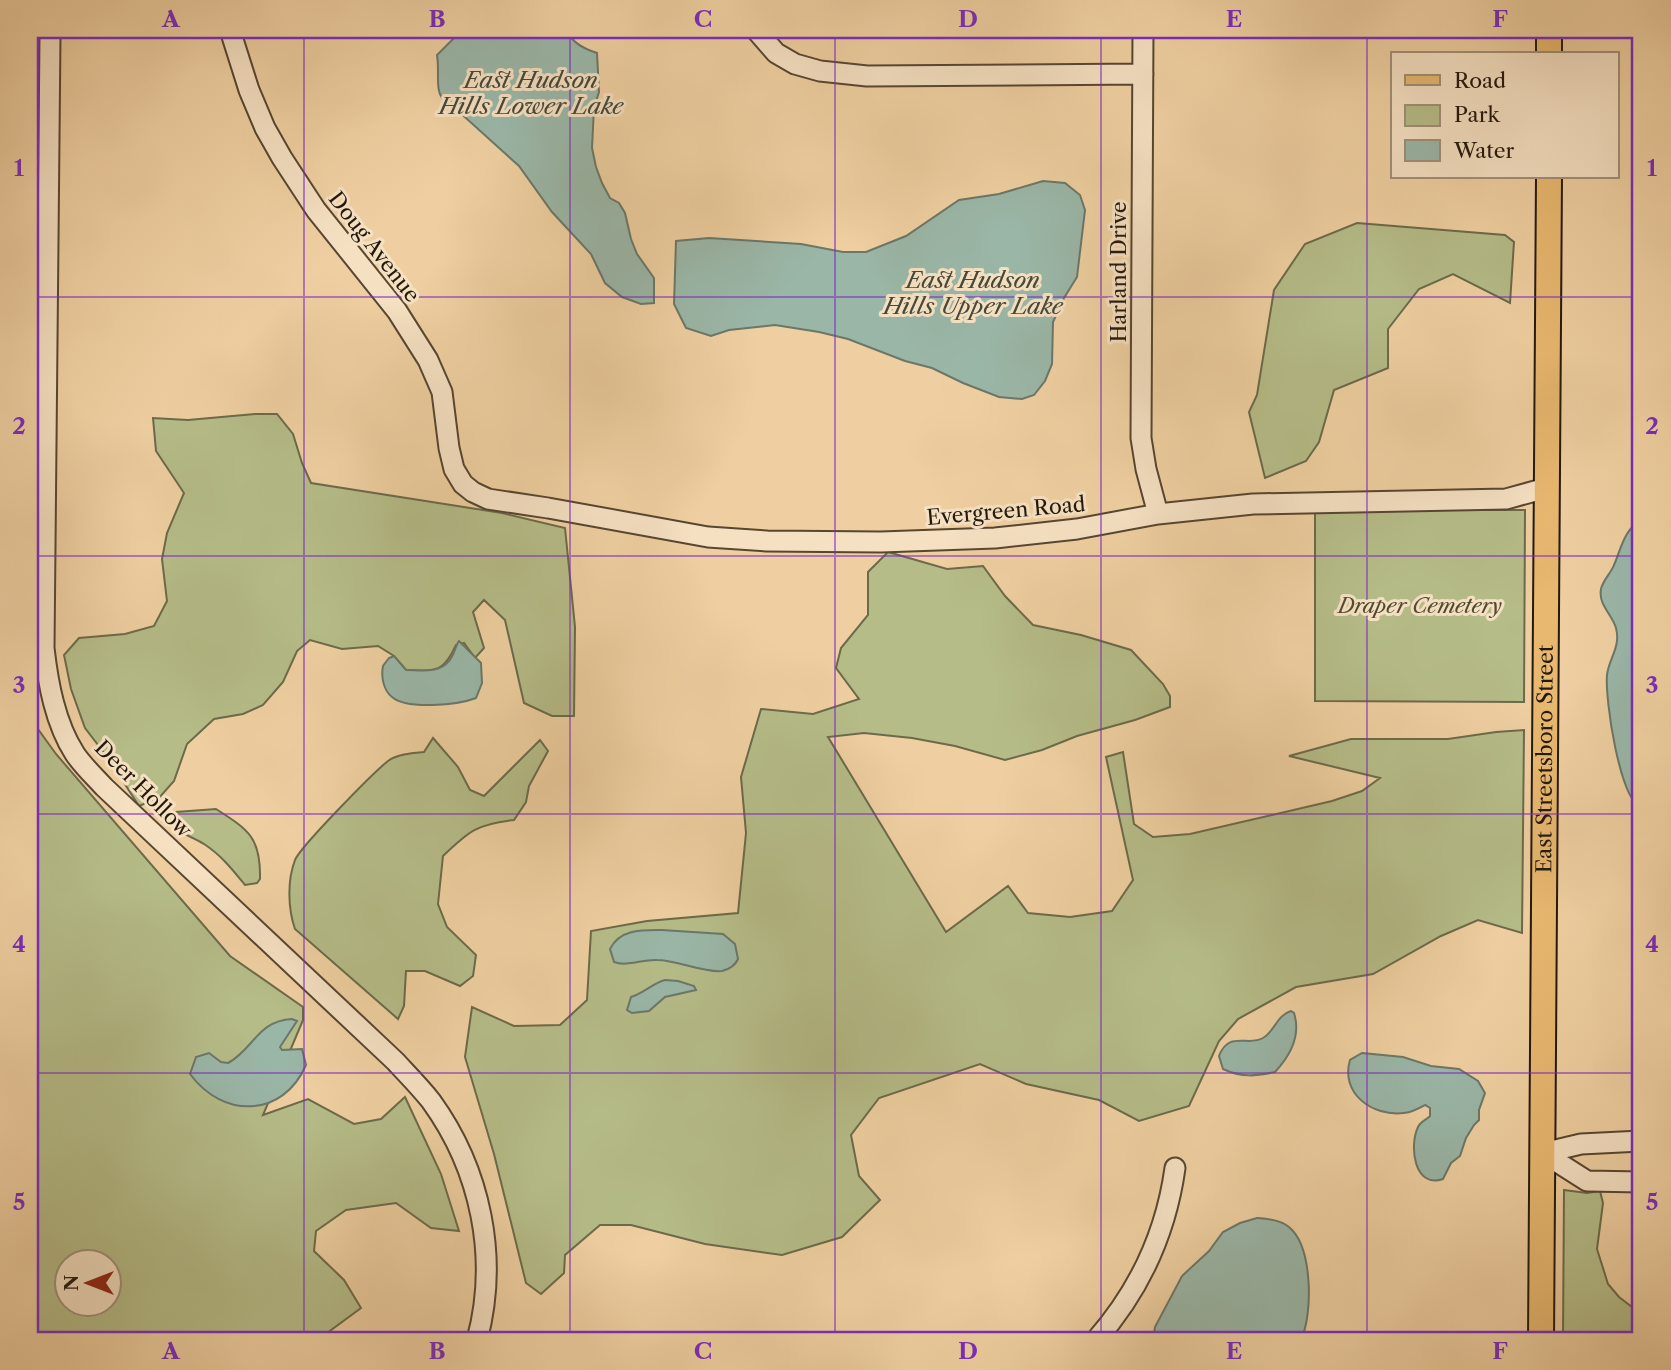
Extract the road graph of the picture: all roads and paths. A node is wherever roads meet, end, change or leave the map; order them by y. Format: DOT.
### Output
graph roads {
  1 [pos="53,30"];
  2 [pos="230,30"];
  3 [pos="757,30"];
  4 [pos="1143,30"];
  5 [pos="1549,30"];
  6 [pos="1549,52"];
  7 [pos="1143,74"];
  8 [pos="1549,178"];
  9 [pos="1546,488"];
  10 [pos="472,492"];
  11 [pos="1157,514"];
  12 [pos="1641,1141"];
  13 [pos="1543,1153"];
  14 [pos="1175,1168"];
  15 [pos="1641,1182"];
  16 [pos="477,1340"];
  17 [pos="1096,1340"];
  18 [pos="1541,1340"];
  1 -- 16 [label="street, Deer Hollow"];
  2 -- 10 [label="street, Doug Avenue"];
  3 -- 7 [label="street"];
  4 -- 7 [label="street, Harland Drive"];
  5 -- 6 [label="main road"];
  7 -- 11 [label="street, Harland Drive"];
  8 -- 9 [label="main road, East Streetsboro Street"];
  9 -- 11 [label="street, Evergreen Road"];
  9 -- 13 [label="main road, East Streetsboro Street"];
  10 -- 11 [label="street, Evergreen Road"];
  12 -- 13 [label="street"];
  13 -- 15 [label="street"];
  13 -- 18 [label="main road, East Streetsboro Street"];
  14 -- 17 [label="street"];
}
